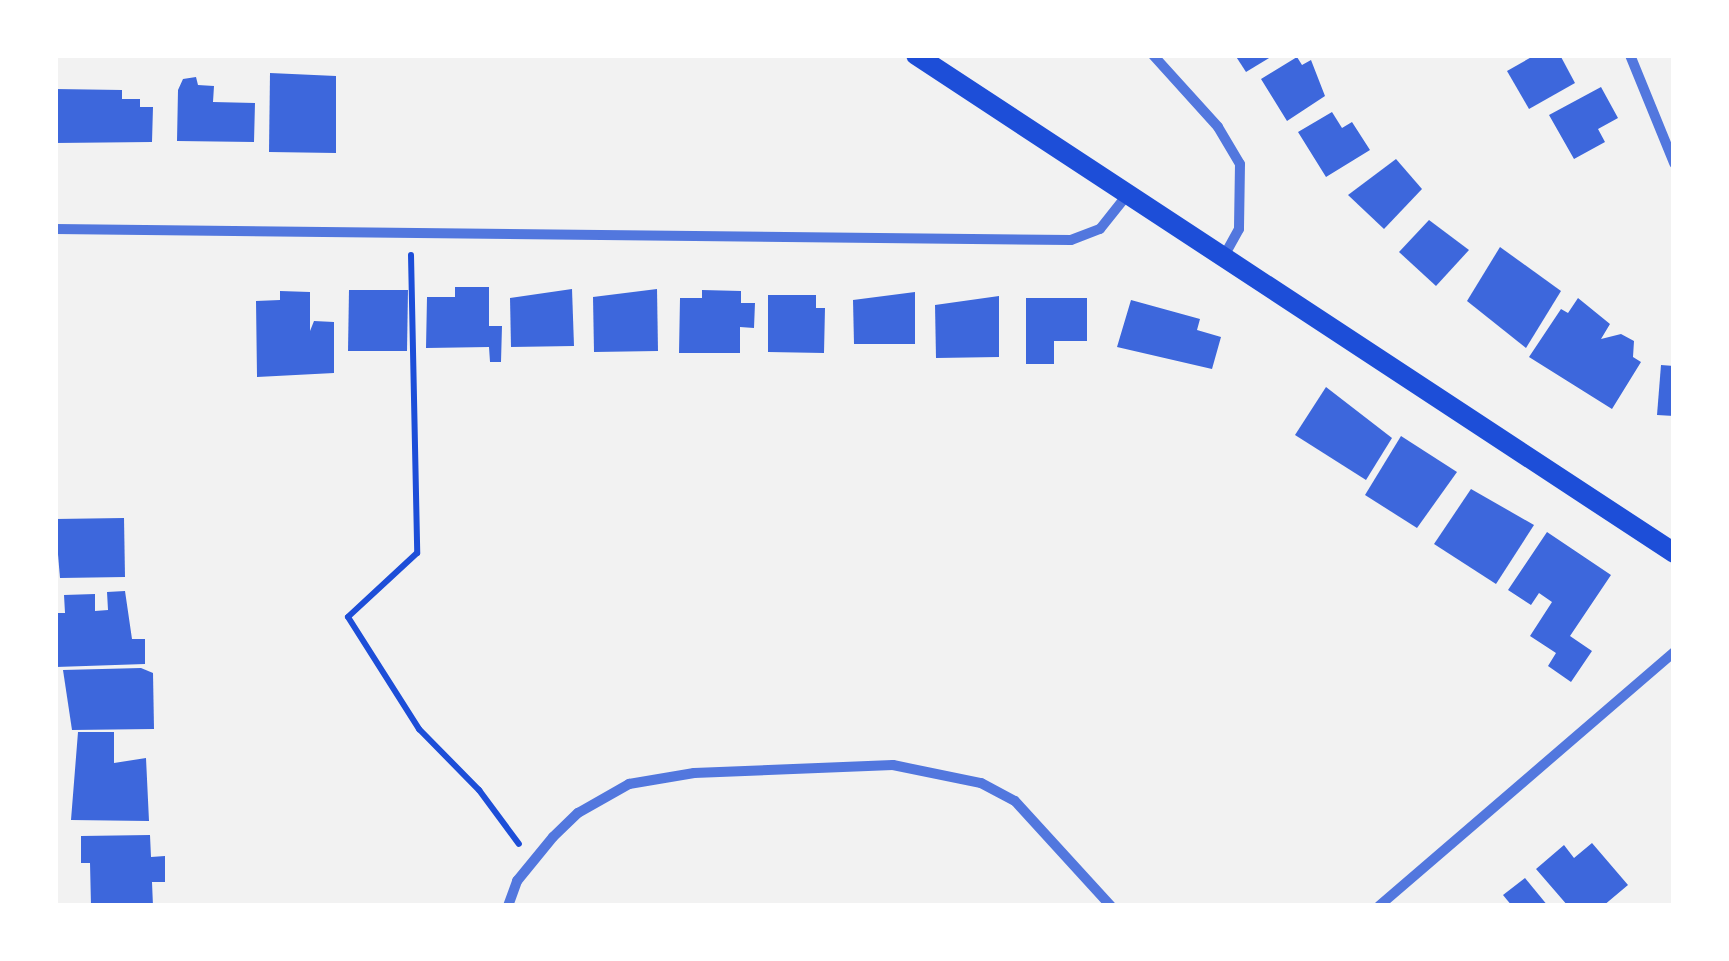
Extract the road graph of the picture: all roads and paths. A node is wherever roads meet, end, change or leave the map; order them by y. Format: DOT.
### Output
graph roads {
  1 [pos="916,55"];
  2 [pos="1152,55"];
  3 [pos="1630,55"];
  4 [pos="1674,163"];
  5 [pos="1127,195"];
  6 [pos="55,229"];
  7 [pos="411,234"];
  8 [pos="1223,258"];
  9 [pos="1674,552"];
  10 [pos="1674,652"];
  11 [pos="531,861"];
  12 [pos="508,906"];
  13 [pos="1112,906"];
  14 [pos="1379,906"];
  1 -- 5 [label="main road"];
  2 -- 8 [label="street"];
  3 -- 4 [label="street"];
  5 -- 7 [label="street"];
  5 -- 8 [label="main road"];
  6 -- 7 [label="street"];
  7 -- 11 [label="path"];
  8 -- 9 [label="main road"];
  10 -- 14 [label="street"];
  11 -- 12 [label="street"];
  11 -- 13 [label="street"];
}
